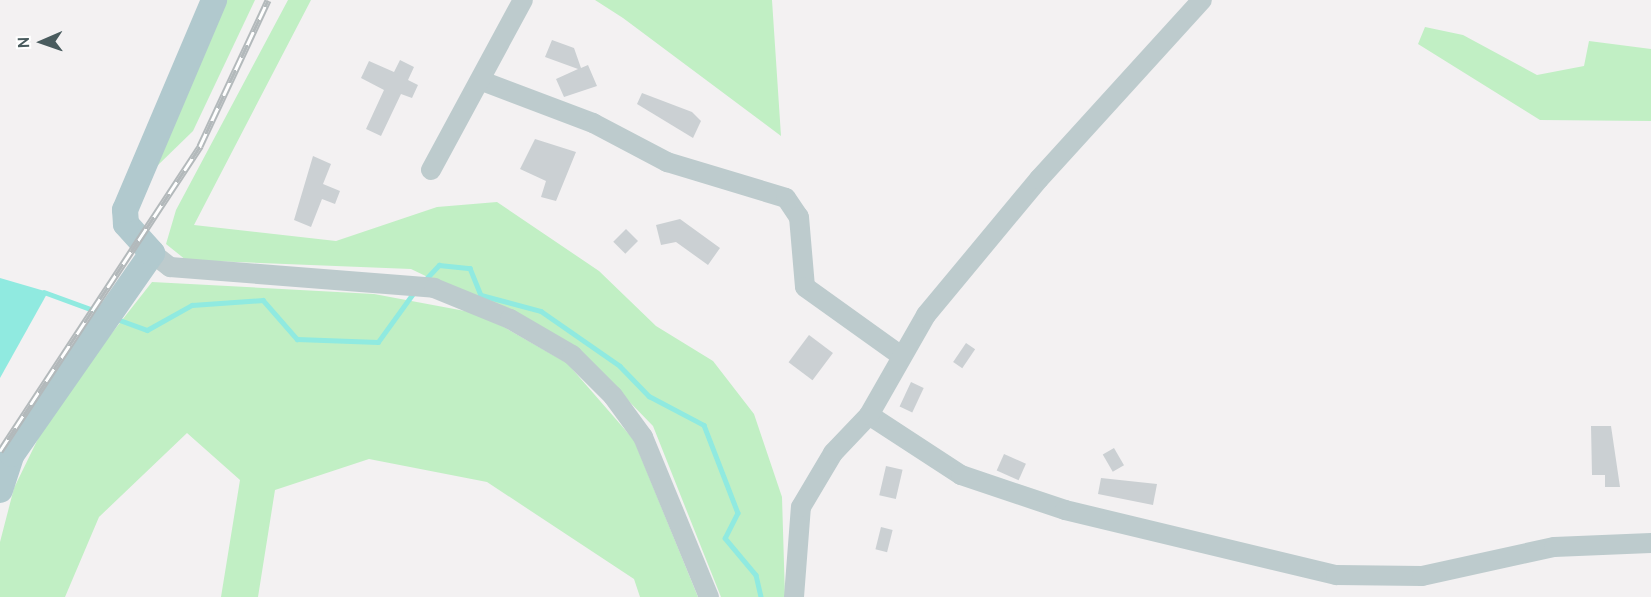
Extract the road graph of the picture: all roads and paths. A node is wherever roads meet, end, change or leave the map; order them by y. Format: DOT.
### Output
graph roads {
  1 [pos="214,0"];
  2 [pos="523,0"];
  3 [pos="1202,0"];
  4 [pos="482,81"];
  5 [pos="431,170"];
  6 [pos="152,253"];
  7 [pos="900,355"];
  8 [pos="869,415"];
  9 [pos="0,490"];
  10 [pos="1651,543"];
  11 [pos="709,597"];
  12 [pos="794,597"];
  1 -- 6 [label="main road"];
  2 -- 4 [label="street"];
  3 -- 7 [label="street"];
  4 -- 5 [label="street"];
  4 -- 7 [label="street"];
  6 -- 9 [label="main road"];
  6 -- 11 [label="street"];
  7 -- 8 [label="street"];
  8 -- 10 [label="street"];
  8 -- 12 [label="street"];
}
